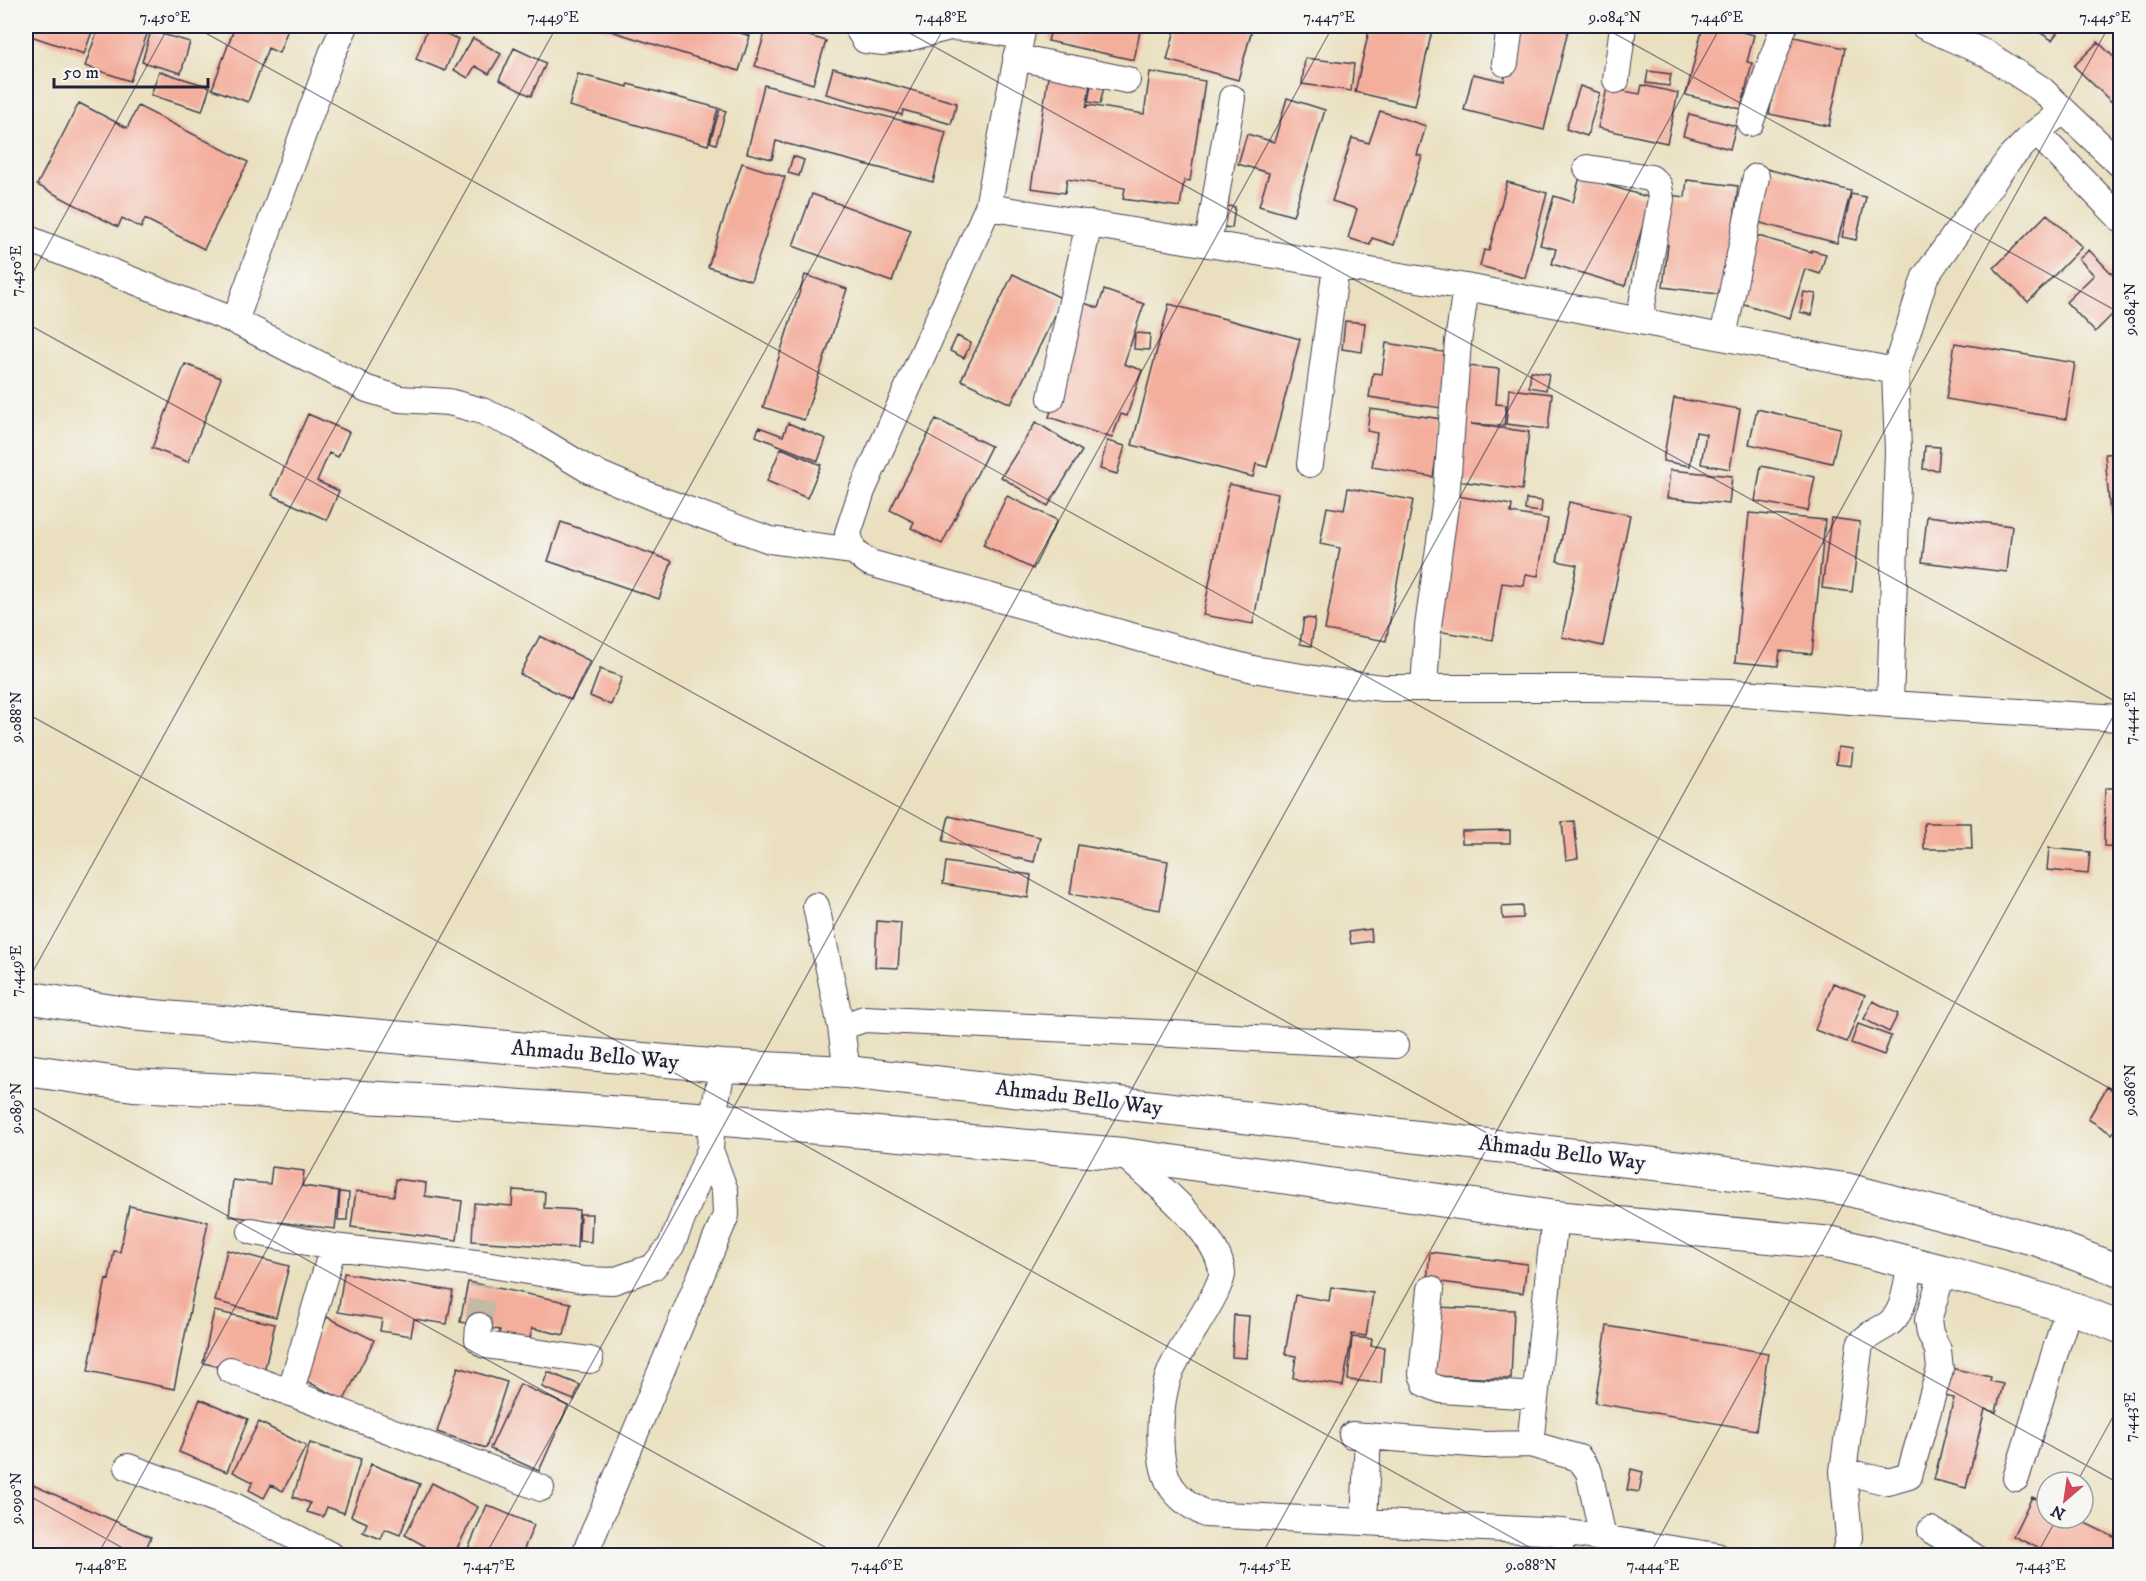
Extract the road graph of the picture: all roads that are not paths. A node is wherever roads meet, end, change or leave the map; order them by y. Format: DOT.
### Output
graph roads {
  1 [pos="345,26"];
  2 [pos="856,26"];
  3 [pos="1510,26"];
  4 [pos="1623,26"];
  5 [pos="1784,26"];
  6 [pos="1924,26"];
  7 [pos="934,27"];
  8 [pos="1020,40"];
  9 [pos="1505,63"];
  10 [pos="1127,80"];
  11 [pos="1616,80"];
  12 [pos="1232,98"];
  13 [pos="2063,111"];
  14 [pos="1750,123"];
  15 [pos="2036,132"];
  16 [pos="2121,164"];
  17 [pos="1587,168"];
  18 [pos="1756,177"];
  19 [pos="988,207"];
  20 [pos="2121,218"];
  21 [pos="1089,224"];
  22 [pos="26,238"];
  23 [pos="1208,244"];
  24 [pos="1336,266"];
  25 [pos="1466,287"];
  26 [pos="235,321"];
  27 [pos="1639,321"];
  28 [pos="1723,337"];
  29 [pos="1895,370"];
  30 [pos="1051,398"];
  31 [pos="1310,464"];
  32 [pos="853,551"];
  33 [pos="1424,687"];
  34 [pos="1890,704"];
  35 [pos="2121,718"];
  36 [pos="816,906"];
  37 [pos="26,997"];
  38 [pos="841,1027"];
  39 [pos="1395,1045"];
  40 [pos="723,1066"];
  41 [pos="26,1070"];
  42 [pos="846,1072"];
  43 [pos="712,1119"];
  44 [pos="710,1150"];
  45 [pos="1123,1154"];
  46 [pos="1555,1217"];
  47 [pos="251,1231"];
  48 [pos="333,1247"];
  49 [pos="1911,1263"];
  50 [pos="1943,1271"];
  51 [pos="2121,1271"];
  52 [pos="1431,1288"];
  53 [pos="2069,1307"];
  54 [pos="479,1326"];
  55 [pos="2121,1327"];
  56 [pos="590,1360"];
  57 [pos="230,1370"];
  58 [pos="290,1393"];
  59 [pos="1535,1396"];
  60 [pos="1530,1444"];
  61 [pos="128,1467"];
  62 [pos="1843,1471"];
  63 [pos="2016,1478"];
  64 [pos="541,1488"];
  65 [pos="1364,1521"];
  66 [pos="1931,1530"];
  67 [pos="1603,1538"];
  68 [pos="1561,1544"];
  69 [pos="332,1556"];
  70 [pos="584,1556"];
  71 [pos="1717,1556"];
  72 [pos="1844,1556"];
  73 [pos="1973,1556"];
  1 -- 26 [label="street"];
  2 -- 7 [label="street"];
  3 -- 9 [label="street"];
  4 -- 11 [label="street"];
  5 -- 14 [label="street"];
  6 -- 13 [label="street"];
  7 -- 8 [label="street"];
  8 -- 10 [label="street"];
  8 -- 19 [label="street"];
  12 -- 23 [label="street"];
  13 -- 15 [label="street"];
  13 -- 16 [label="street"];
  15 -- 20 [label="street"];
  15 -- 29 [label="street"];
  17 -- 27 [label="street"];
  18 -- 28 [label="street"];
  19 -- 21 [label="street"];
  19 -- 32 [label="street"];
  21 -- 23 [label="street"];
  21 -- 30 [label="street"];
  22 -- 26 [label="street"];
  23 -- 24 [label="street"];
  24 -- 25 [label="street"];
  24 -- 31 [label="street"];
  25 -- 27 [label="street"];
  25 -- 33 [label="street"];
  26 -- 32 [label="street"];
  27 -- 28 [label="street"];
  28 -- 29 [label="street"];
  29 -- 34 [label="street"];
  32 -- 33 [label="street"];
  33 -- 34 [label="street"];
  34 -- 35 [label="street"];
  36 -- 38 [label="street"];
  37 -- 40 [label="main road, Ahmadu Bello Way"];
  38 -- 39 [label="street"];
  38 -- 42 [label="street"];
  40 -- 42 [label="main road, Ahmadu Bello Way"];
  40 -- 43 [label="street"];
  41 -- 43 [label="main road"];
  42 -- 51 [label="main road, Ahmadu Bello Way"];
  43 -- 44 [label="street"];
  43 -- 45 [label="main road"];
  44 -- 48 [label="street"];
  44 -- 70 [label="street"];
  45 -- 46 [label="main road"];
  45 -- 65 [label="street"];
  46 -- 49 [label="main road"];
  46 -- 59 [label="street"];
  47 -- 48 [label="street"];
  48 -- 58 [label="street"];
  49 -- 50 [label="main road"];
  49 -- 62 [label="street"];
  50 -- 53 [label="main road"];
  50 -- 62 [label="street"];
  52 -- 59 [label="street"];
  53 -- 55 [label="main road"];
  53 -- 63 [label="street"];
  54 -- 56 [label="street"];
  57 -- 58 [label="street"];
  58 -- 64 [label="street"];
  59 -- 60 [label="street"];
  60 -- 65 [label="street"];
  60 -- 67 [label="street"];
  61 -- 69 [label="street"];
  62 -- 72 [label="street"];
  65 -- 68 [label="street"];
  66 -- 73 [label="street"];
  67 -- 68 [label="street"];
  67 -- 71 [label="street"];
}
